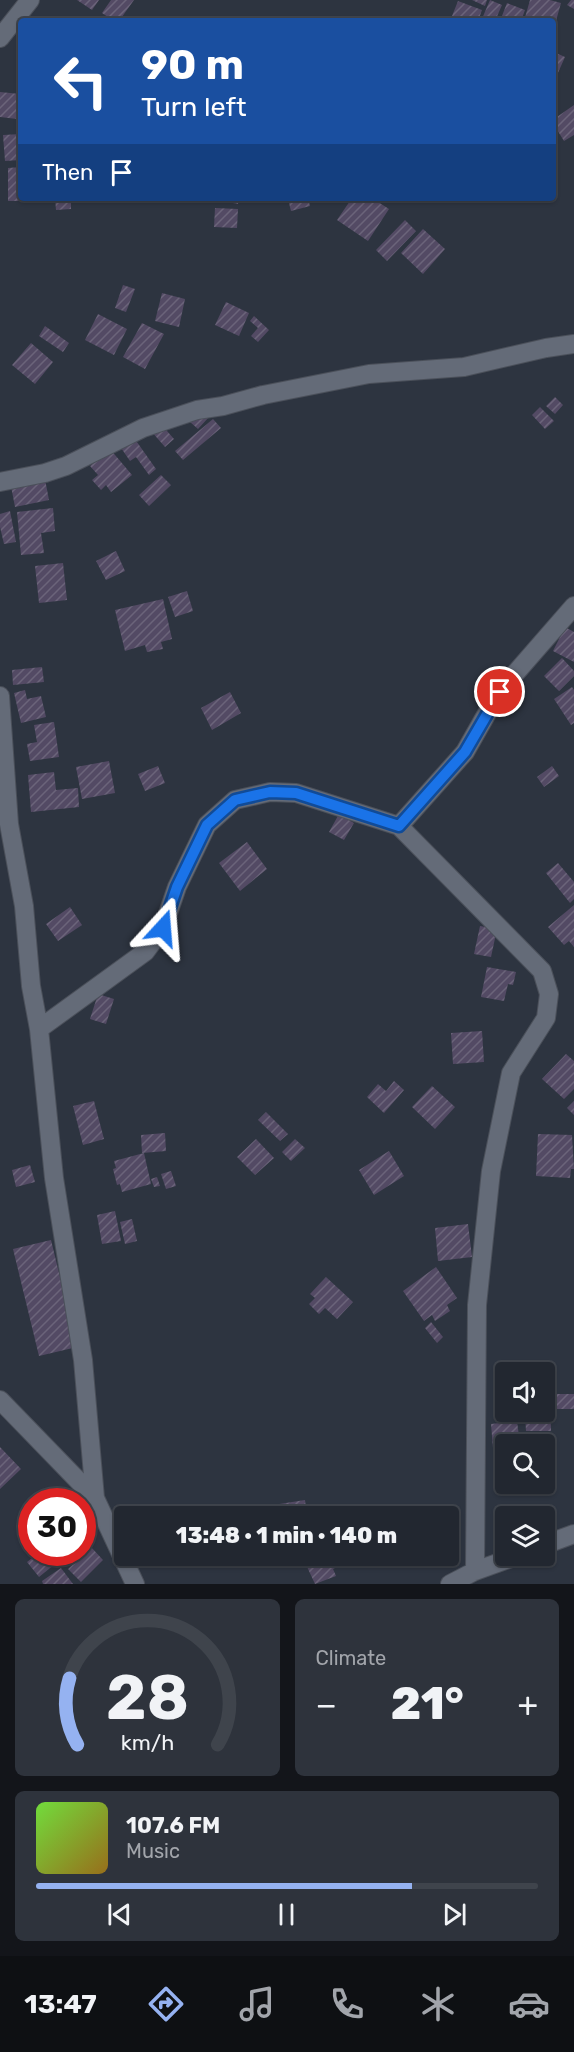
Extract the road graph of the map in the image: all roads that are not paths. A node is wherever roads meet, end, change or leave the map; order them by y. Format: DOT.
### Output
graph roads {
  1 [pos="30,0"];
  2 [pos="0,38"];
  3 [pos="574,344"];
  4 [pos="0,482"];
  5 [pos="574,606"];
  6 [pos="0,696"];
  7 [pos="399,826"];
  8 [pos="39,1029"];
  9 [pos="0,1400"];
  10 [pos="84,1488"];
  11 [pos="93,1488"];
  12 [pos="96,1502"];
  13 [pos="574,1534"];
  14 [pos="555,1541"];
  15 [pos="495,1564"];
  16 [pos="475,1571"];
  17 [pos="135,1584"];
  18 [pos="450,1584"];
  1 -- 2 [label="street"];
  3 -- 4 [label="street"];
  5 -- 7 [label="street"];
  6 -- 8 [label="street"];
  7 -- 8 [label="street"];
  7 -- 16 [label="street"];
  8 -- 11 [label="street"];
  9 -- 10 [label="street"];
  12 -- 17 [label="street"];
  13 -- 14 [label="street"];
  15 -- 16 [label="street"];
  16 -- 18 [label="street"];
}
